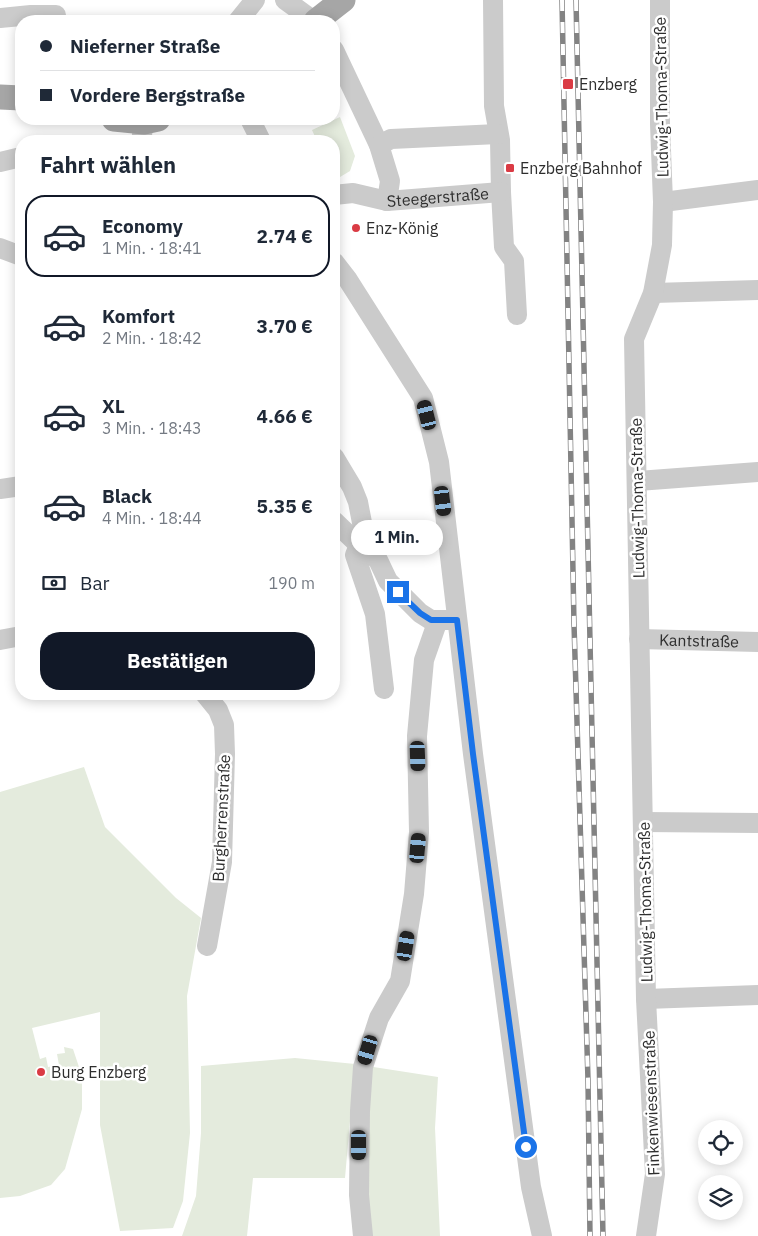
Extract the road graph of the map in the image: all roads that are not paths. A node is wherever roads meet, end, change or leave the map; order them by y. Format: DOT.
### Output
graph roads {
  1 [pos="255,0"];
  2 [pos="285,0"];
  3 [pos="342,0"];
  4 [pos="493,0"];
  5 [pos="660,0"];
  6 [pos="58,12"];
  7 [pos="30,15"];
  8 [pos="243,15"];
  9 [pos="306,15"];
  10 [pos="323,15"];
  11 [pos="15,16"];
  12 [pos="0,18"];
  13 [pos="340,63"];
  14 [pos="0,97"];
  15 [pos="15,98"];
  16 [pos="498,134"];
  17 [pos="379,145"];
  18 [pos="15,158"];
  19 [pos="0,162"];
  20 [pos="758,190"];
  21 [pos="500,192"];
  22 [pos="340,194"];
  23 [pos="387,201"];
  24 [pos="663,202"];
  25 [pos="0,248"];
  26 [pos="15,254"];
  27 [pos="340,270"];
  28 [pos="758,290"];
  29 [pos="653,293"];
  30 [pos="517,315"];
  31 [pos="340,467"];
  32 [pos="758,472"];
  33 [pos="638,481"];
  34 [pos="15,487"];
  35 [pos="0,488"];
  36 [pos="340,526"];
  37 [pos="359,545"];
  38 [pos="447,620"];
  39 [pos="15,637"];
  40 [pos="639,639"];
  41 [pos="0,640"];
  42 [pos="758,642"];
  43 [pos="384,689"];
  44 [pos="210,700"];
  45 [pos="644,822"];
  46 [pos="758,823"];
  47 [pos="207,946"];
  48 [pos="758,995"];
  49 [pos="646,999"];
  50 [pos="363,1236"];
  51 [pos="542,1236"];
  52 [pos="646,1236"];
  1 -- 8 [label="street"];
  2 -- 9 [label="street"];
  3 -- 10 [label="main road"];
  4 -- 16 [label="street, Steegerstraße"];
  5 -- 24 [label="street, Ludwig-Thoma-Straße"];
  6 -- 7 [label="street"];
  11 -- 12 [label="street"];
  13 -- 17 [label="street, Steegerstraße"];
  14 -- 15 [label="main road"];
  16 -- 17 [label="street"];
  16 -- 21 [label="street, Steegerstraße"];
  17 -- 23 [label="street, Steegerstraße"];
  18 -- 19 [label="street"];
  20 -- 24 [label="street"];
  21 -- 23 [label="street, Steegerstraße"];
  21 -- 30 [label="street, Steegerstraße"];
  22 -- 23 [label="street"];
  24 -- 29 [label="street, Ludwig-Thoma-Straße"];
  25 -- 26 [label="street"];
  27 -- 38 [label="street"];
  28 -- 29 [label="street"];
  29 -- 33 [label="street, Ludwig-Thoma-Straße"];
  31 -- 37 [label="street"];
  32 -- 33 [label="street"];
  33 -- 40 [label="street, Ludwig-Thoma-Straße"];
  34 -- 35 [label="street"];
  36 -- 37 [label="street"];
  37 -- 38 [label="street"];
  37 -- 43 [label="street"];
  38 -- 50 [label="street"];
  38 -- 51 [label="street"];
  39 -- 41 [label="street"];
  40 -- 42 [label="street, Kantstraße"];
  40 -- 45 [label="street, Ludwig-Thoma-Straße"];
  44 -- 47 [label="street, Burgherrenstraße"];
  45 -- 46 [label="street"];
  45 -- 49 [label="street, Ludwig-Thoma-Straße"];
  48 -- 49 [label="street"];
  49 -- 52 [label="street, Finkenwiesenstraße"];
}
